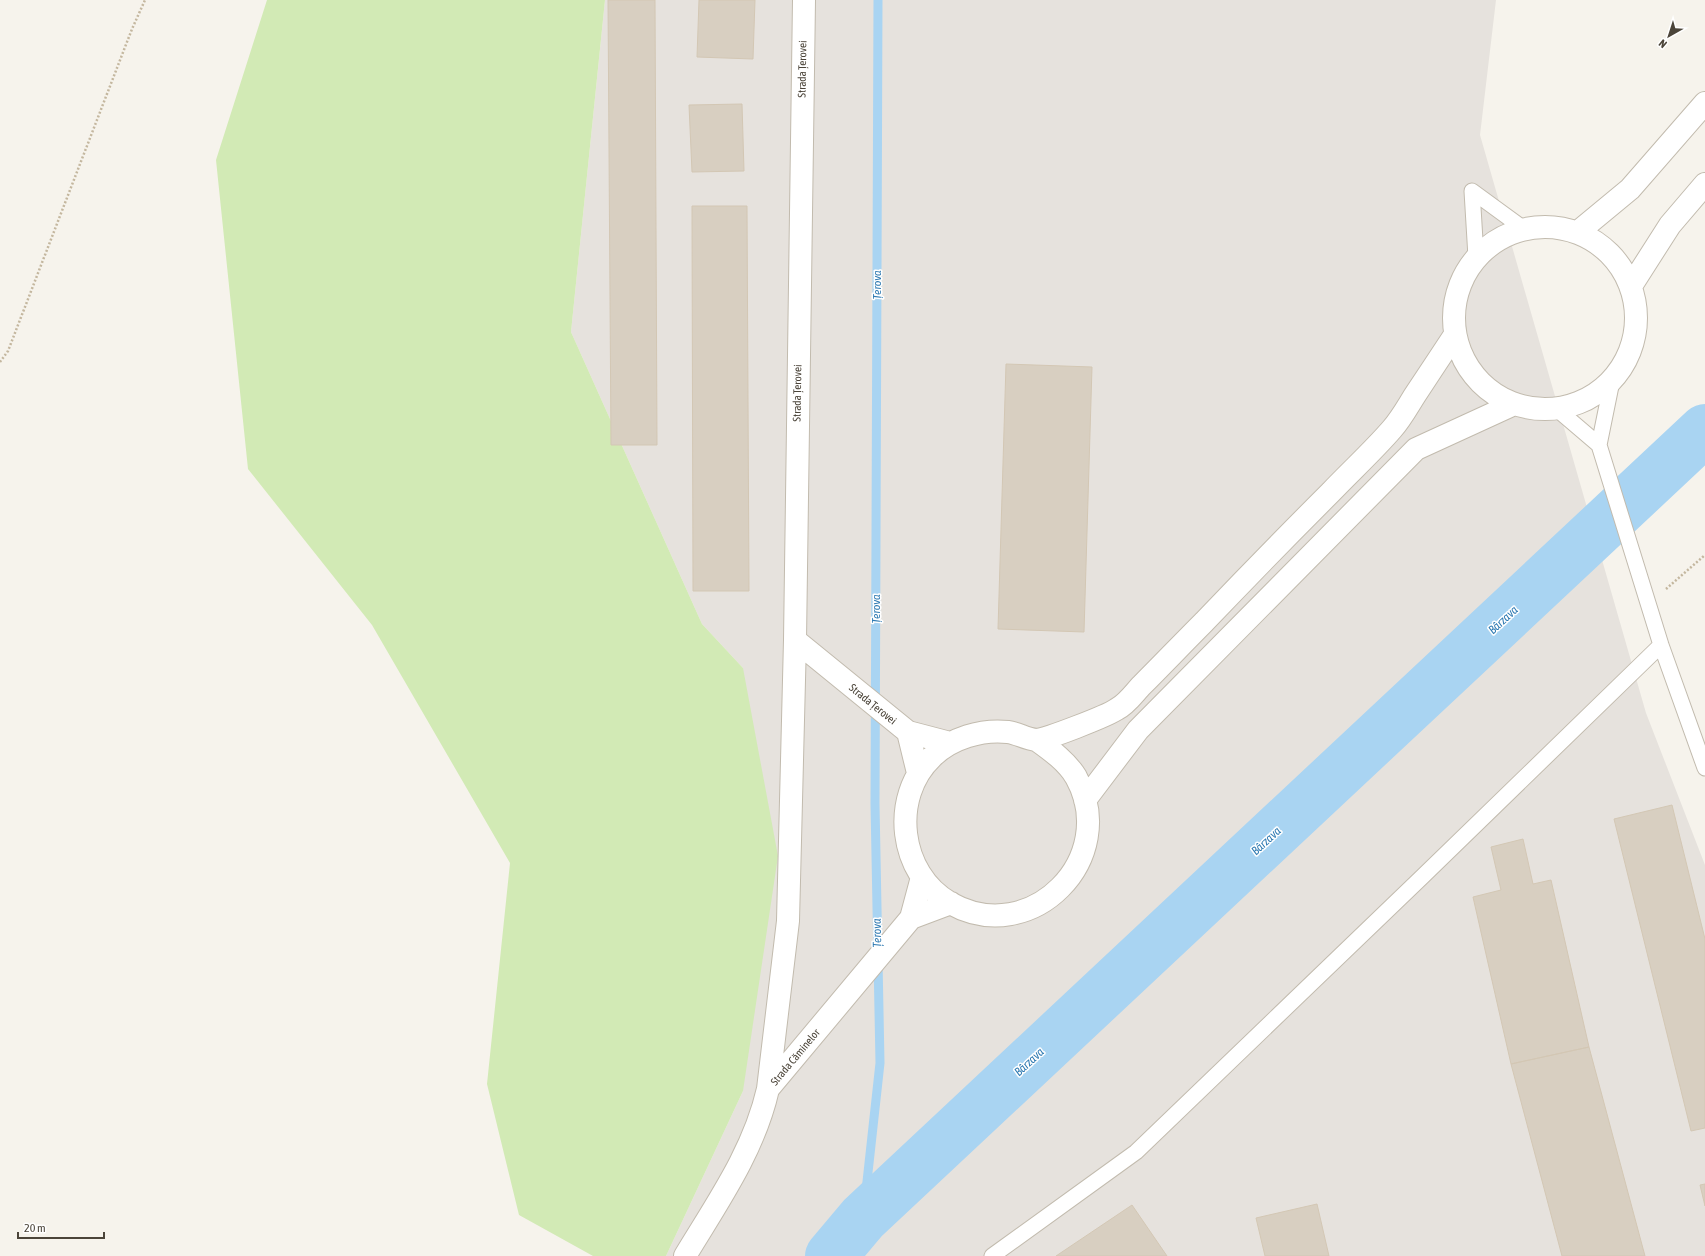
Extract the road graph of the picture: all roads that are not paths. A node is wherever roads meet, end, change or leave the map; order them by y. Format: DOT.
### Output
graph roads {
  1 [pos="804,0"];
  2 [pos="1705,103"];
  3 [pos="1705,184"];
  4 [pos="1524,229"];
  5 [pos="1578,232"];
  6 [pos="1476,257"];
  7 [pos="1631,286"];
  8 [pos="1454,336"];
  9 [pos="1612,381"];
  10 [pos="1512,405"];
  11 [pos="1558,410"];
  12 [pos="1599,445"];
  13 [pos="795,640"];
  14 [pos="1661,645"];
  15 [pos="903,728"];
  16 [pos="1038,741"];
  17 [pos="950,743"];
  18 [pos="1705,768"];
  19 [pos="918,773"];
  20 [pos="1085,800"];
  21 [pos="922,877"];
  22 [pos="951,903"];
  23 [pos="906,924"];
  24 [pos="768,1090"];
  25 [pos="685,1256"];
  26 [pos="992,1256"];
  1 -- 13 [label="street, Strada Țerovei"];
  2 -- 5 [label="street"];
  3 -- 7 [label="street"];
  4 -- 5 [label="street"];
  4 -- 6 [label="street"];
  4 -- 6 [label="lane"];
  5 -- 7 [label="street"];
  6 -- 8 [label="street"];
  7 -- 9 [label="street"];
  8 -- 10 [label="street"];
  8 -- 16 [label="street"];
  9 -- 11 [label="street"];
  9 -- 12 [label="lane"];
  10 -- 11 [label="street"];
  10 -- 20 [label="street"];
  11 -- 12 [label="lane"];
  12 -- 14 [label="lane"];
  13 -- 15 [label="street, Strada Țerovei"];
  13 -- 24 [label="street"];
  14 -- 18 [label="lane"];
  14 -- 26 [label="lane"];
  15 -- 17 [label="street, Strada Țerovei"];
  15 -- 19 [label="street, Strada Țerovei"];
  16 -- 17 [label="street"];
  16 -- 20 [label="street"];
  17 -- 19 [label="street"];
  19 -- 21 [label="street"];
  20 -- 22 [label="street"];
  21 -- 22 [label="street"];
  21 -- 23 [label="street, Strada Căminelor"];
  22 -- 23 [label="street, Strada Căminelor"];
  23 -- 24 [label="street, Strada Căminelor"];
  24 -- 25 [label="street, Strada Căminelor"];
}
